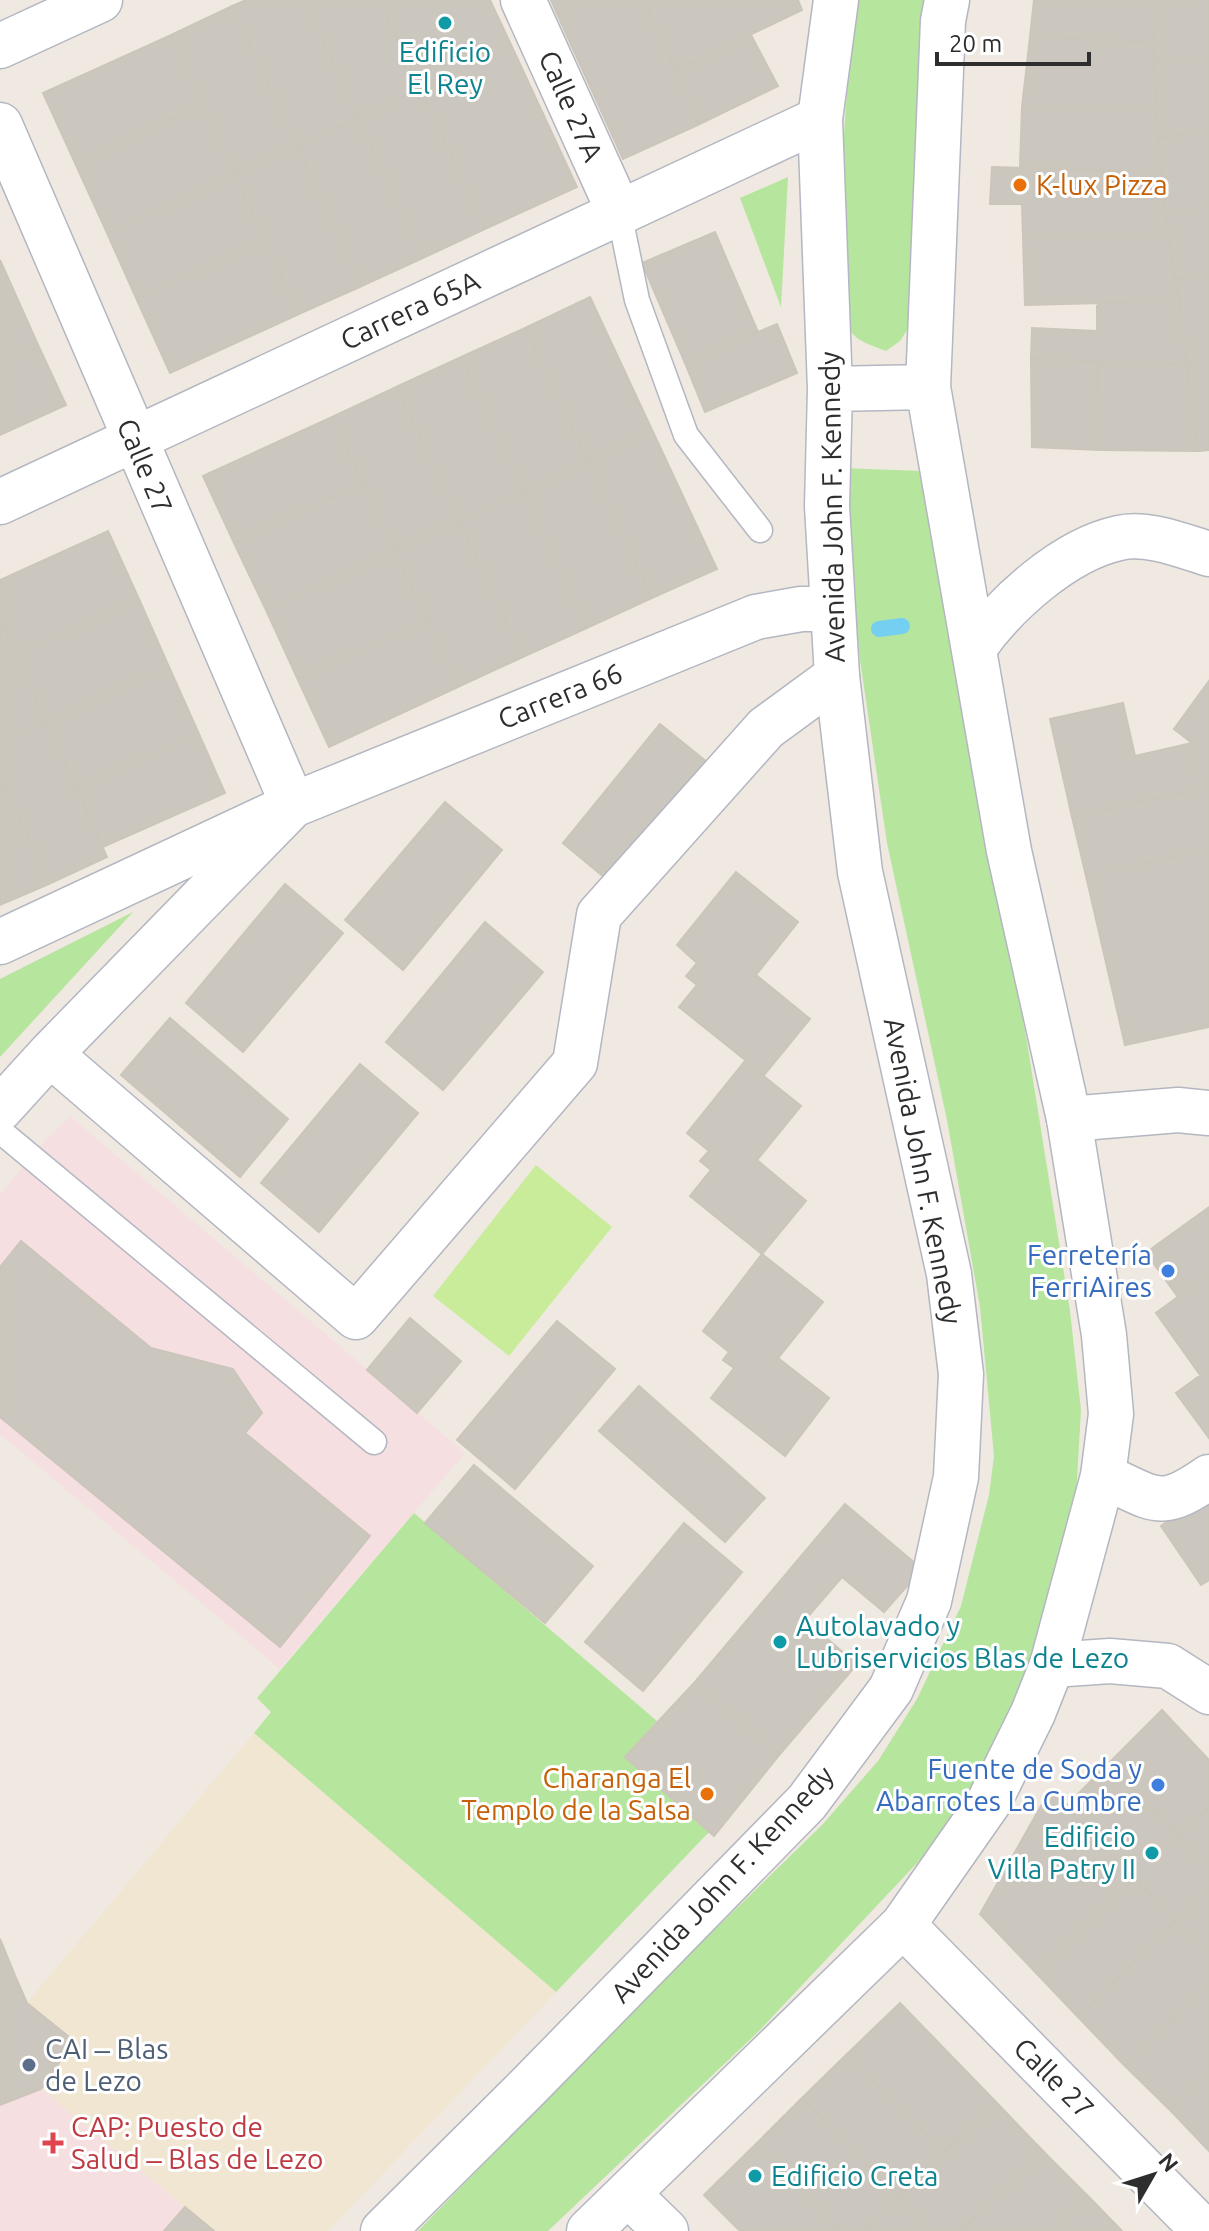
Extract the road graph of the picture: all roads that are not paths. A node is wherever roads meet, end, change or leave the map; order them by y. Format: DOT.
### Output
graph roads {
  1 [pos="100,0"];
  2 [pos="523,0"];
  3 [pos="836,0"];
  4 [pos="947,0"];
  5 [pos="0,46"];
  6 [pos="820,119"];
  7 [pos="0,125"];
  8 [pos="619,212"];
  9 [pos="928,387"];
  10 [pos="830,389"];
  11 [pos="134,441"];
  12 [pos="0,502"];
  13 [pos="760,530"];
  14 [pos="1209,554"];
  15 [pos="832,598"];
  16 [pos="974,648"];
  17 [pos="837,676"];
  18 [pos="293,805"];
  19 [pos="0,942"];
  20 [pos="50,1054"];
  21 [pos="0,1109"];
  22 [pos="1209,1113"];
  23 [pos="1069,1119"];
  24 [pos="0,1131"];
  25 [pos="374,1442"];
  26 [pos="1103,1476"];
  27 [pos="1209,1477"];
  28 [pos="1052,1665"];
  29 [pos="1209,1692"];
  30 [pos="903,1925"];
  31 [pos="628,2194"];
  32 [pos="383,2231"];
  33 [pos="589,2231"];
  34 [pos="666,2231"];
  35 [pos="1204,2231"];
  1 -- 5 [label="street"];
  2 -- 8 [label="street, Calle 27A"];
  3 -- 6 [label="street, Avenida John F. Kennedy"];
  4 -- 9 [label="street"];
  6 -- 8 [label="street, Carrera 65A"];
  6 -- 10 [label="street, Avenida John F. Kennedy"];
  7 -- 11 [label="street, Calle 27"];
  8 -- 11 [label="street, Carrera 65A"];
  8 -- 13 [label="lane"];
  9 -- 10 [label="street"];
  9 -- 16 [label="street"];
  10 -- 15 [label="street, Avenida John F. Kennedy"];
  11 -- 12 [label="street, Carrera 65A"];
  11 -- 18 [label="street, Calle 27"];
  14 -- 16 [label="street"];
  15 -- 17 [label="street, Avenida John F. Kennedy"];
  15 -- 18 [label="street, Carrera 66"];
  16 -- 23 [label="street"];
  17 -- 20 [label="street"];
  17 -- 32 [label="street, Avenida John F. Kennedy"];
  18 -- 19 [label="street, Carrera 66"];
  18 -- 20 [label="street, Carrera 66"];
  20 -- 21 [label="street, Carrera 66"];
  22 -- 23 [label="street"];
  23 -- 26 [label="street"];
  24 -- 25 [label="lane"];
  26 -- 27 [label="street"];
  26 -- 28 [label="street"];
  28 -- 29 [label="street"];
  28 -- 30 [label="street"];
  30 -- 31 [label="street"];
  30 -- 35 [label="street, Calle 27"];
  31 -- 33 [label="street"];
  31 -- 34 [label="street"];
}
